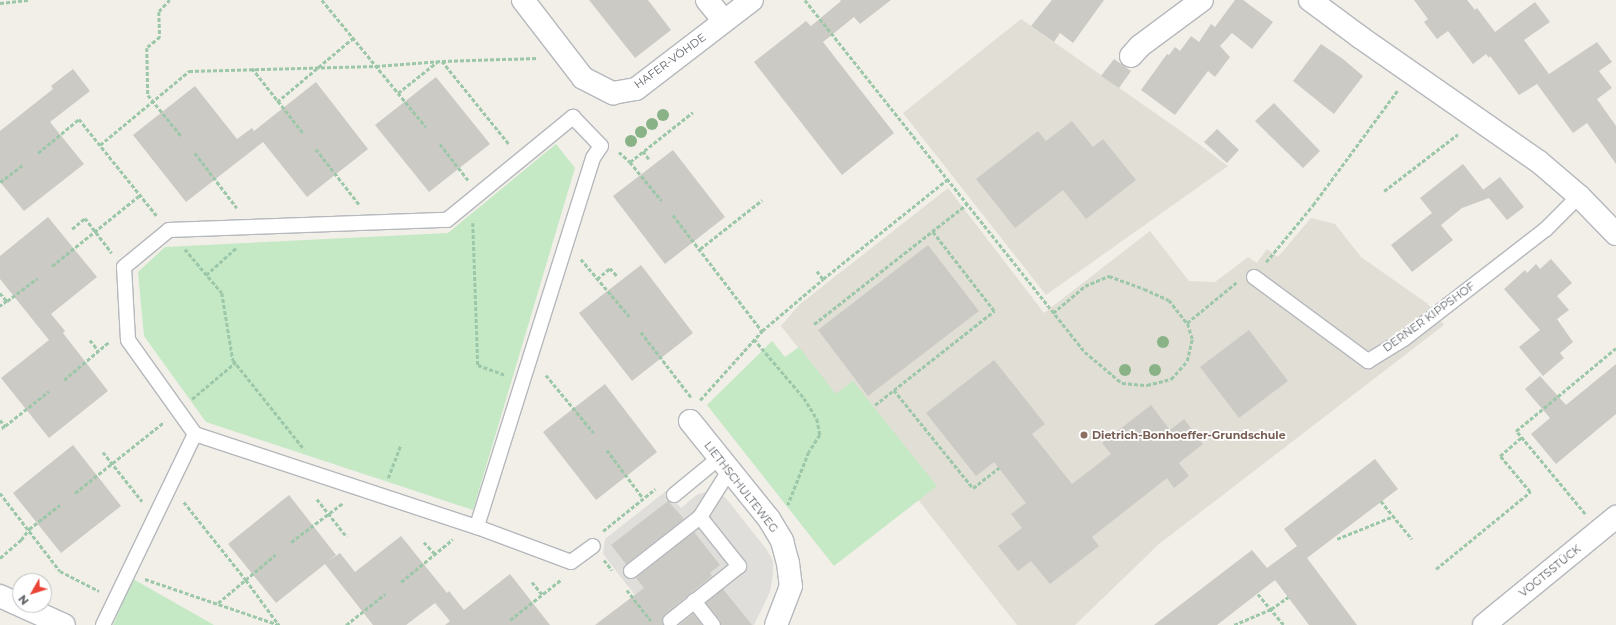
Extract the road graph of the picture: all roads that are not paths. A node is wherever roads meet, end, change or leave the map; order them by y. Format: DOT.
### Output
graph roads {
  1 [pos="523,0"];
  2 [pos="707,0"];
  3 [pos="752,0"];
  4 [pos="1202,0"];
  5 [pos="1310,0"];
  6 [pos="724,21"];
  7 [pos="1131,56"];
  8 [pos="1579,196"];
  9 [pos="1616,234"];
  10 [pos="1254,277"];
  11 [pos="690,421"];
  12 [pos="195,434"];
  13 [pos="724,465"];
  14 [pos="674,495"];
  15 [pos="700,517"];
  16 [pos="1616,517"];
  17 [pos="474,526"];
  18 [pos="593,546"];
  19 [pos="631,571"];
  20 [pos="0,596"];
  21 [pos="694,601"];
  22 [pos="670,620"];
  23 [pos="64,625"];
  24 [pos="103,625"];
  25 [pos="713,625"];
  26 [pos="776,625"];
  27 [pos="1484,625"];
  1 -- 6 [label="street, HAFER-VÖHDE"];
  2 -- 6 [label="street"];
  3 -- 6 [label="street, HAFER-VÖHDE"];
  4 -- 7 [label="street"];
  5 -- 8 [label="street"];
  8 -- 9 [label="street"];
  8 -- 10 [label="lane, DERNER KIPPSHOF"];
  11 -- 13 [label="street, LIETHSCHULTEWEG"];
  12 -- 17 [label="lane"];
  12 -- 17 [label="lane"];
  12 -- 24 [label="lane"];
  13 -- 14 [label="lane"];
  13 -- 15 [label="lane"];
  13 -- 26 [label="street, LIETHSCHULTEWEG"];
  15 -- 19 [label="lane"];
  15 -- 21 [label="lane"];
  16 -- 27 [label="street, VOGTSSTÜCK"];
  17 -- 18 [label="lane"];
  20 -- 23 [label="street"];
  21 -- 22 [label="lane"];
  21 -- 25 [label="lane"];
}
